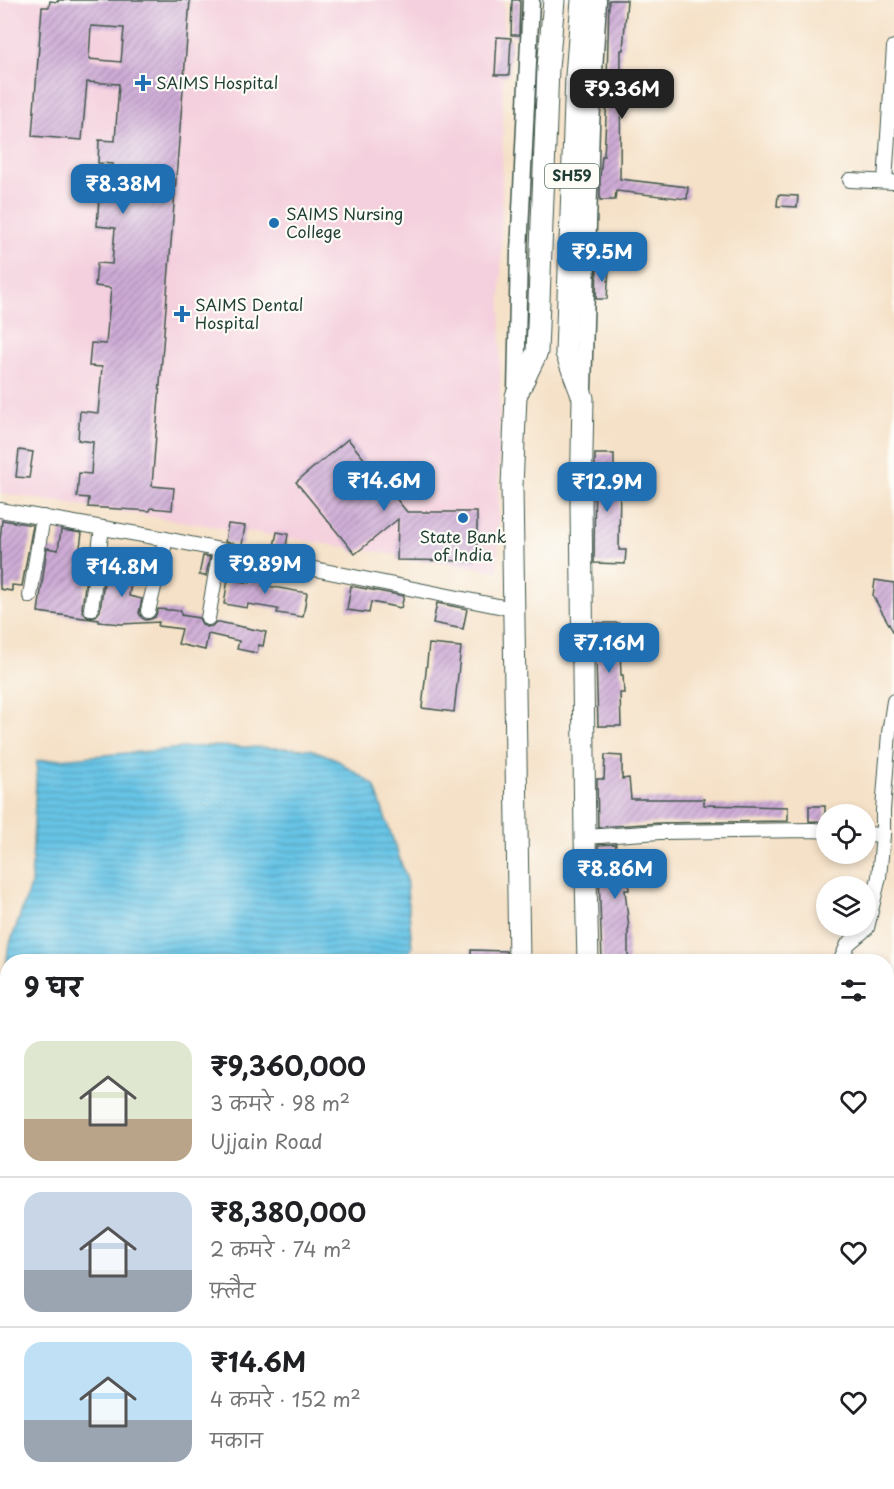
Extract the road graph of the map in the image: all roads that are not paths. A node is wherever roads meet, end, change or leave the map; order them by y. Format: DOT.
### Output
graph roads {
  1 [pos="531,0"];
  2 [pos="554,0"];
  3 [pos="582,0"];
  4 [pos="598,0"];
  5 [pos="894,47"];
  6 [pos="894,147"];
  7 [pos="850,180"];
  8 [pos="890,182"];
  9 [pos="516,396"];
  10 [pos="583,398"];
  11 [pos="0,510"];
  12 [pos="43,518"];
  13 [pos="102,528"];
  14 [pos="166,539"];
  15 [pos="220,550"];
  16 [pos="30,597"];
  17 [pos="91,609"];
  18 [pos="513,609"];
  19 [pos="148,612"];
  20 [pos="208,618"];
  21 [pos="894,704"];
  22 [pos="816,830"];
  23 [pos="876,835"];
  24 [pos="883,836"];
  25 [pos="585,837"];
  26 [pos="519,954"];
  27 [pos="588,954"];
  28 [pos="844,954"];
  1 -- 9 [label="street"];
  2 -- 9 [label="main road, SH59"];
  3 -- 10 [label="main road, SH59"];
  4 -- 10 [label="street"];
  5 -- 8 [label="street"];
  6 -- 8 [label="street"];
  7 -- 8 [label="street"];
  9 -- 18 [label="main road"];
  10 -- 25 [label="main road"];
  11 -- 12 [label="street"];
  12 -- 13 [label="street"];
  12 -- 16 [label="street"];
  13 -- 14 [label="street"];
  13 -- 17 [label="street"];
  14 -- 15 [label="street"];
  14 -- 19 [label="street"];
  15 -- 18 [label="street"];
  15 -- 20 [label="street"];
  18 -- 26 [label="main road"];
  21 -- 24 [label="street"];
  22 -- 25 [label="street"];
  23 -- 24 [label="street"];
  24 -- 28 [label="street"];
  25 -- 27 [label="main road"];
}
